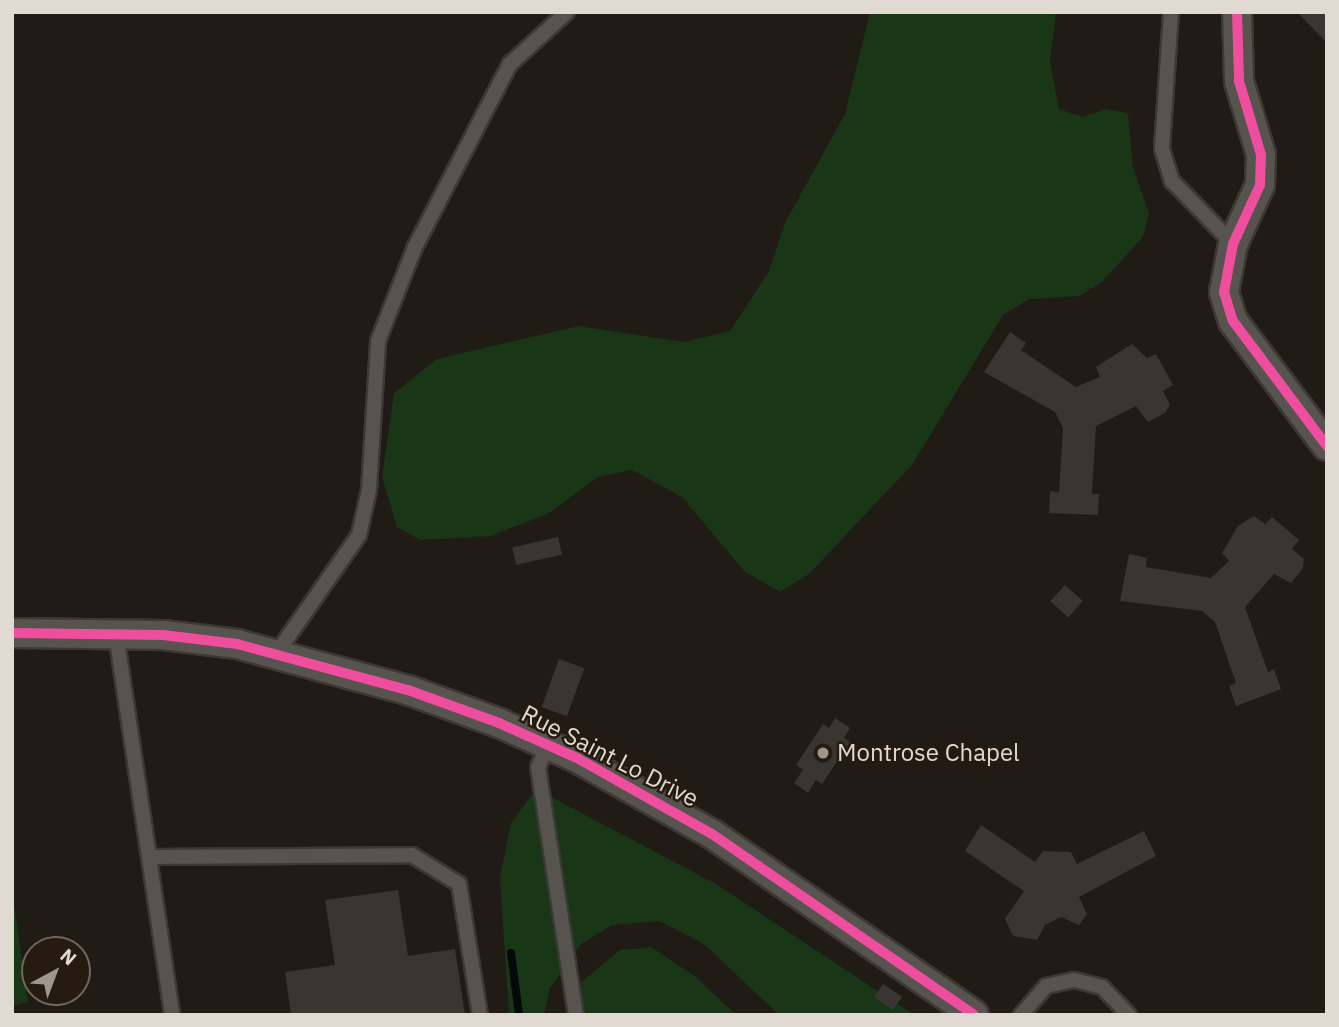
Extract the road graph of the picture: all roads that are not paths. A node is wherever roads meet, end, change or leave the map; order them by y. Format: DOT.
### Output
graph roads {
  1 [pos="567,12"];
  2 [pos="1171,12"];
  3 [pos="1237,12"];
  4 [pos="1233,244"];
  5 [pos="1327,446"];
  6 [pos="12,633"];
  7 [pos="116,634"];
  8 [pos="276,654"];
  9 [pos="548,745"];
  10 [pos="149,856"];
  11 [pos="172,1015"];
  12 [pos="480,1015"];
  13 [pos="576,1015"];
  14 [pos="974,1015"];
  15 [pos="1021,1015"];
  16 [pos="1129,1015"];
  1 -- 8 [label="lane"];
  2 -- 4 [label="lane"];
  3 -- 4 [label="street"];
  4 -- 5 [label="street"];
  6 -- 7 [label="street, Rue Saint Lo Drive"];
  7 -- 8 [label="street, Rue Saint Lo Drive"];
  7 -- 10 [label="lane"];
  8 -- 9 [label="street, Rue Saint Lo Drive"];
  9 -- 13 [label="lane"];
  9 -- 14 [label="street, Rue Saint Lo Drive"];
  10 -- 11 [label="lane"];
  10 -- 12 [label="lane"];
  15 -- 16 [label="lane"];
}
